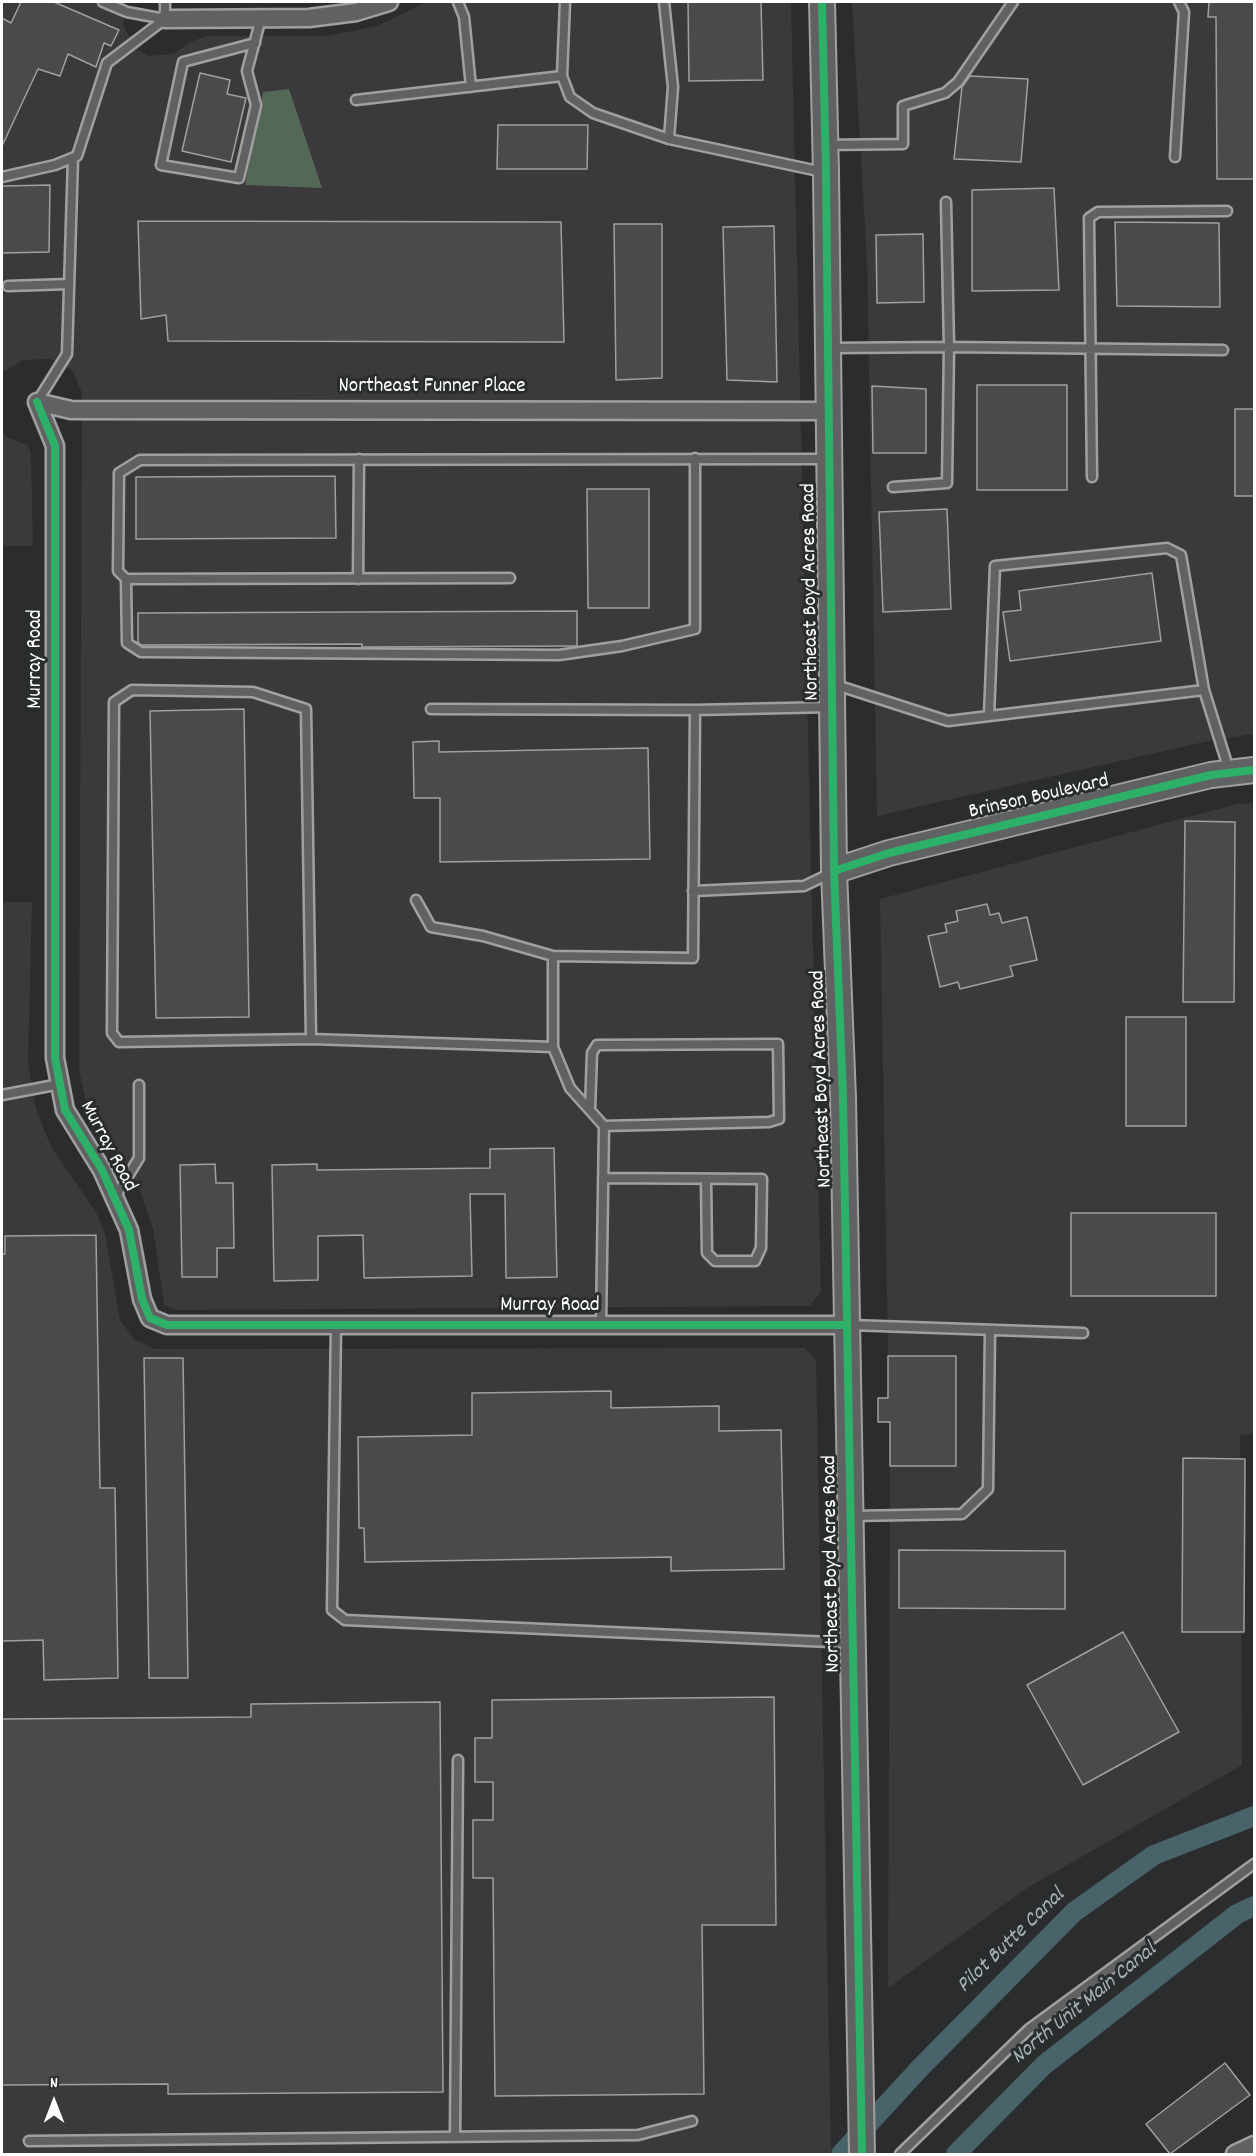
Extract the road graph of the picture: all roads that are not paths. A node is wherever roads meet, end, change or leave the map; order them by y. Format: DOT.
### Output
graph roads {
  1 [pos="104,2"];
  2 [pos="165,2"];
  3 [pos="389,2"];
  4 [pos="458,2"];
  5 [pos="565,2"];
  6 [pos="664,2"];
  7 [pos="822,2"];
  8 [pos="1013,2"];
  9 [pos="1179,2"];
  10 [pos="261,18"];
  11 [pos="165,19"];
  12 [pos="255,43"];
  13 [pos="562,76"];
  14 [pos="471,87"];
  15 [pos="356,100"];
  16 [pos="669,139"];
  17 [pos="826,146"];
  18 [pos="1175,157"];
  19 [pos="73,158"];
  20 [pos="826,173"];
  21 [pos="2,177"];
  22 [pos="946,202"];
  23 [pos="1227,211"];
  24 [pos="69,284"];
  25 [pos="8,286"];
  26 [pos="950,347"];
  27 [pos="827,348"];
  28 [pos="1089,348"];
  29 [pos="1223,350"];
  30 [pos="37,402"];
  31 [pos="829,411"];
  32 [pos="359,459"];
  33 [pos="695,459"];
  34 [pos="828,459"];
  35 [pos="1092,477"];
  36 [pos="893,487"];
  37 [pos="510,578"];
  38 [pos="126,579"];
  39 [pos="358,579"];
  40 [pos="1204,690"];
  41 [pos="832,695"];
  42 [pos="431,709"];
  43 [pos="695,710"];
  44 [pos="989,716"];
  45 [pos="1254,770"];
  46 [pos="1230,773"];
  47 [pos="834,871"];
  48 [pos="693,891"];
  49 [pos="416,900"];
  50 [pos="553,956"];
  51 [pos="311,1039"];
  52 [pos="553,1047"];
  53 [pos="60,1084"];
  54 [pos="139,1085"];
  55 [pos="2,1095"];
  56 [pos="590,1110"];
  57 [pos="604,1126"];
  58 [pos="603,1178"];
  59 [pos="706,1179"];
  60 [pos="114,1197"];
  61 [pos="336,1325"];
  62 [pos="601,1325"];
  63 [pos="847,1325"];
  64 [pos="990,1330"];
  65 [pos="1083,1333"];
  66 [pos="850,1516"];
  67 [pos="853,1643"];
  68 [pos="458,1760"];
  69 [pos="1254,1864"];
  70 [pos="692,2121"];
  71 [pos="455,2137"];
  72 [pos="29,2141"];
  73 [pos="1254,2145"];
  74 [pos="862,2154"];
  75 [pos="900,2154"];
  76 [pos="1234,2154"];
  1 -- 11 [label="lane"];
  2 -- 11 [label="lane"];
  3 -- 10 [label="street"];
  4 -- 14 [label="lane"];
  5 -- 13 [label="lane"];
  6 -- 16 [label="lane"];
  7 -- 17 [label="street, Northeast Boyd Acres Road"];
  8 -- 17 [label="lane"];
  9 -- 18 [label="lane"];
  10 -- 11 [label="street"];
  10 -- 12 [label="lane"];
  11 -- 19 [label="lane"];
  12 -- 12 [label="lane"];
  13 -- 14 [label="lane"];
  13 -- 16 [label="lane"];
  14 -- 15 [label="lane"];
  16 -- 20 [label="lane"];
  17 -- 20 [label="street, Northeast Boyd Acres Road"];
  19 -- 21 [label="lane"];
  19 -- 24 [label="lane"];
  20 -- 27 [label="street, Northeast Boyd Acres Road"];
  22 -- 26 [label="lane"];
  23 -- 28 [label="lane"];
  24 -- 25 [label="lane"];
  24 -- 30 [label="lane"];
  26 -- 27 [label="lane"];
  26 -- 28 [label="lane"];
  26 -- 36 [label="lane"];
  27 -- 31 [label="street, Northeast Boyd Acres Road"];
  28 -- 29 [label="lane"];
  28 -- 35 [label="lane"];
  30 -- 31 [label="street, Northeast Funner Place"];
  30 -- 53 [label="street, Murray Road"];
  31 -- 34 [label="street, Northeast Boyd Acres Road"];
  32 -- 33 [label="lane"];
  32 -- 38 [label="lane"];
  32 -- 39 [label="lane"];
  33 -- 34 [label="lane"];
  33 -- 38 [label="lane"];
  34 -- 41 [label="street, Northeast Boyd Acres Road"];
  37 -- 39 [label="lane"];
  38 -- 39 [label="lane"];
  40 -- 44 [label="lane"];
  40 -- 44 [label="lane"];
  40 -- 46 [label="lane"];
  41 -- 43 [label="lane"];
  41 -- 44 [label="lane"];
  41 -- 47 [label="street, Northeast Boyd Acres Road"];
  42 -- 43 [label="lane"];
  43 -- 48 [label="lane"];
  45 -- 46 [label="street, Brinson Boulevard"];
  46 -- 47 [label="street, Brinson Boulevard"];
  47 -- 48 [label="lane"];
  47 -- 63 [label="street, Northeast Boyd Acres Road"];
  48 -- 50 [label="lane"];
  49 -- 50 [label="lane"];
  50 -- 52 [label="lane"];
  51 -- 51 [label="lane"];
  51 -- 52 [label="lane"];
  52 -- 56 [label="lane"];
  53 -- 55 [label="lane"];
  53 -- 60 [label="street, Murray Road"];
  54 -- 60 [label="lane"];
  56 -- 57 [label="lane"];
  56 -- 57 [label="lane"];
  57 -- 58 [label="lane"];
  58 -- 59 [label="lane"];
  58 -- 62 [label="lane"];
  59 -- 59 [label="lane"];
  60 -- 61 [label="street, Murray Road"];
  61 -- 62 [label="street, Murray Road"];
  61 -- 67 [label="lane"];
  62 -- 63 [label="street, Murray Road"];
  63 -- 64 [label="lane"];
  63 -- 66 [label="street, Northeast Boyd Acres Road"];
  64 -- 65 [label="lane"];
  64 -- 66 [label="lane"];
  66 -- 67 [label="street, Northeast Boyd Acres Road"];
  67 -- 74 [label="street, Northeast Boyd Acres Road"];
  68 -- 71 [label="lane"];
  69 -- 75 [label="lane"];
  70 -- 71 [label="lane"];
  71 -- 72 [label="lane"];
  73 -- 76 [label="street"];
}
